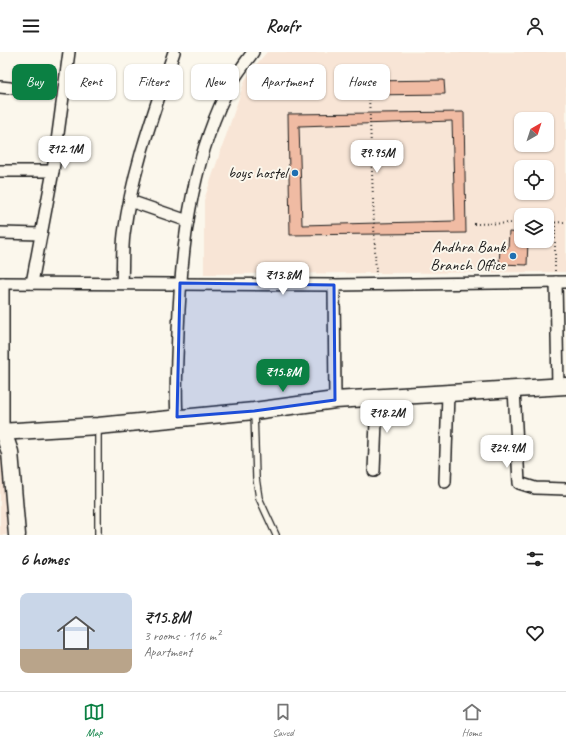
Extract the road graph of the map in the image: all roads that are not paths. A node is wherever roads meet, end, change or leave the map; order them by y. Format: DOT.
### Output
graph roads {
  1 [pos="69,52"];
  2 [pos="174,52"];
  3 [pos="253,52"];
  4 [pos="0,171"];
  5 [pos="53,171"];
  6 [pos="130,201"];
  7 [pos="188,221"];
  8 [pos="0,233"];
  9 [pos="41,234"];
  10 [pos="561,282"];
  11 [pos="2,283"];
  12 [pos="32,283"];
  13 [pos="122,283"];
  14 [pos="180,283"];
  15 [pos="334,285"];
  16 [pos="560,377"];
  17 [pos="335,389"];
  18 [pos="514,389"];
  19 [pos="448,394"];
  20 [pos="376,397"];
  21 [pos="177,407"];
  22 [pos="254,411"];
  23 [pos="98,426"];
  24 [pos="1,432"];
  25 [pos="374,471"];
  26 [pos="445,482"];
  27 [pos="566,489"];
  28 [pos="17,535"];
  29 [pos="98,535"];
  30 [pos="276,535"];
  1 -- 5 [label="street"];
  2 -- 6 [label="street"];
  3 -- 7 [label="street"];
  4 -- 5 [label="street"];
  5 -- 9 [label="street"];
  6 -- 7 [label="street"];
  6 -- 13 [label="street"];
  7 -- 14 [label="street"];
  8 -- 9 [label="street"];
  9 -- 12 [label="street"];
  10 -- 15 [label="street"];
  10 -- 16 [label="street"];
  11 -- 12 [label="street"];
  11 -- 24 [label="street"];
  12 -- 13 [label="street"];
  13 -- 14 [label="street"];
  14 -- 15 [label="street"];
  14 -- 21 [label="street"];
  15 -- 17 [label="street"];
  16 -- 18 [label="main road"];
  17 -- 20 [label="main road"];
  17 -- 22 [label="main road"];
  18 -- 19 [label="main road"];
  18 -- 27 [label="street"];
  19 -- 20 [label="main road"];
  19 -- 26 [label="street"];
  20 -- 25 [label="street"];
  21 -- 22 [label="main road"];
  21 -- 23 [label="main road"];
  22 -- 30 [label="lane"];
  23 -- 24 [label="main road"];
  23 -- 29 [label="lane"];
  24 -- 28 [label="main road"];
}
